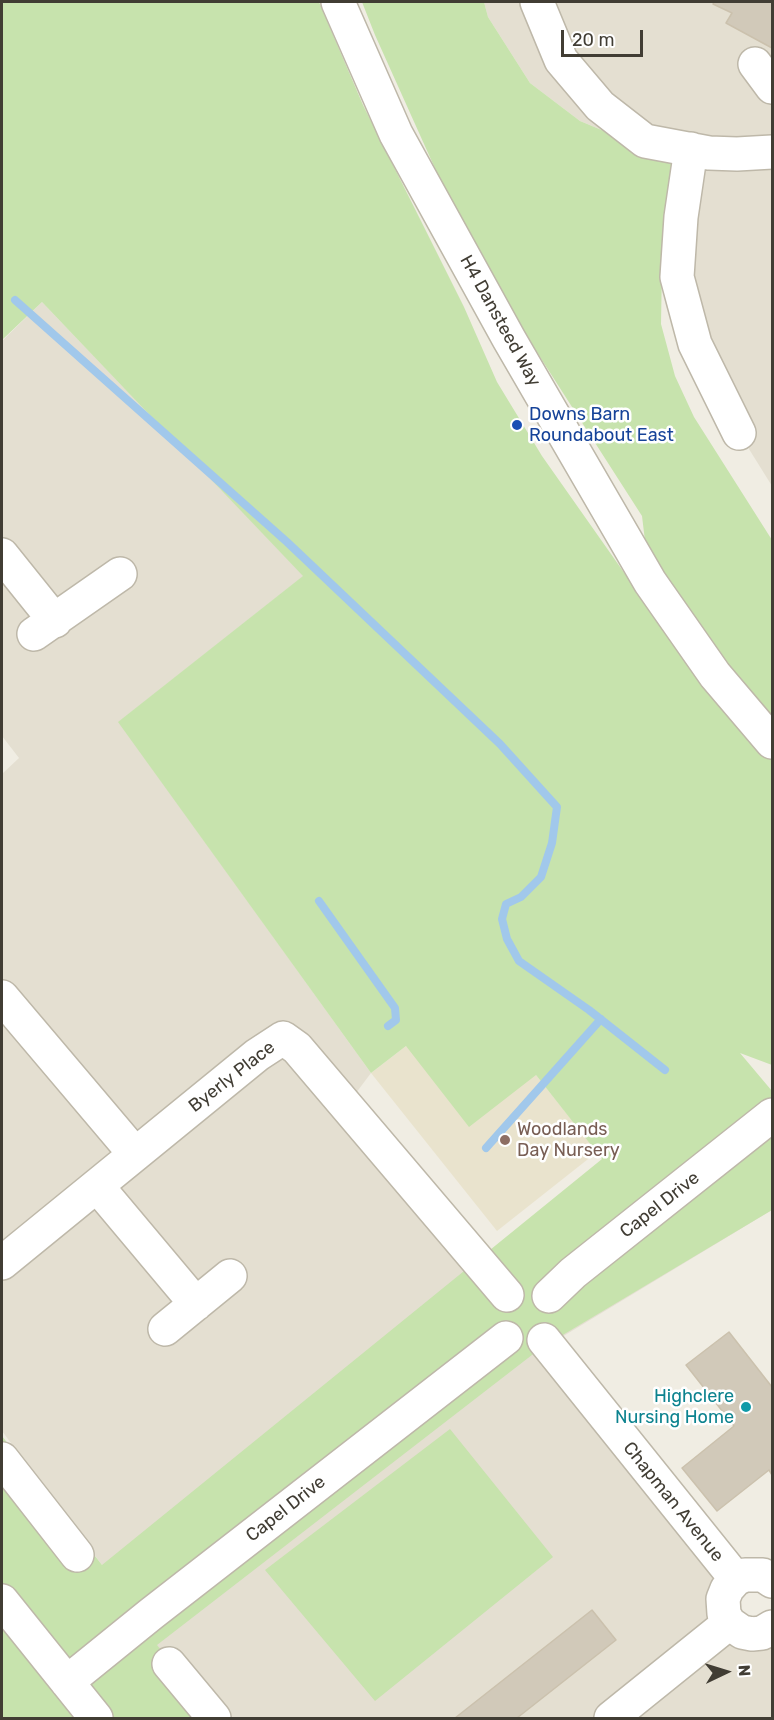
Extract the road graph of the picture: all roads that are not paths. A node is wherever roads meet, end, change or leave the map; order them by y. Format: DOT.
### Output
graph roads {
  1 [pos="338,2"];
  2 [pos="537,2"];
  3 [pos="691,149"];
  4 [pos="772,152"];
  5 [pos="739,433"];
  6 [pos="2,555"];
  7 [pos="120,574"];
  8 [pos="772,742"];
  9 [pos="2,997"];
  10 [pos="760,1125"];
  11 [pos="135,1154"];
  12 [pos="97,1186"];
  13 [pos="2,1263"];
  14 [pos="230,1276"];
  15 [pos="507,1295"];
  16 [pos="549,1296"];
  17 [pos="196,1304"];
  18 [pos="165,1329"];
  19 [pos="506,1338"];
  20 [pos="544,1340"];
  21 [pos="2,1459"];
  22 [pos="77,1556"];
  23 [pos="736,1579"];
  24 [pos="772,1581"];
  25 [pos="2,1601"];
  26 [pos="729,1623"];
  27 [pos="772,1628"];
  28 [pos="169,1664"];
  29 [pos="67,1682"];
  30 [pos="96,1719"];
  31 [pos="214,1719"];
  32 [pos="611,1719"];
  1 -- 8 [label="street, H4 Dansteed Way"];
  2 -- 3 [label="street"];
  3 -- 4 [label="street"];
  3 -- 5 [label="street"];
  6 -- 7 [label="street"];
  9 -- 11 [label="street"];
  10 -- 16 [label="street, Capel Drive"];
  11 -- 12 [label="street, Byerly Place"];
  11 -- 15 [label="street, Byerly Place"];
  12 -- 13 [label="street, Byerly Place"];
  12 -- 17 [label="street"];
  14 -- 17 [label="street"];
  15 -- 16 [label="street"];
  15 -- 19 [label="street"];
  16 -- 20 [label="street"];
  17 -- 18 [label="street"];
  19 -- 20 [label="street"];
  19 -- 29 [label="street, Capel Drive"];
  20 -- 23 [label="street, Chapman Avenue"];
  21 -- 22 [label="street"];
  23 -- 24 [label="street"];
  23 -- 26 [label="street"];
  25 -- 29 [label="street"];
  26 -- 27 [label="street"];
  26 -- 32 [label="street"];
  28 -- 31 [label="street"];
  29 -- 30 [label="street"];
}
